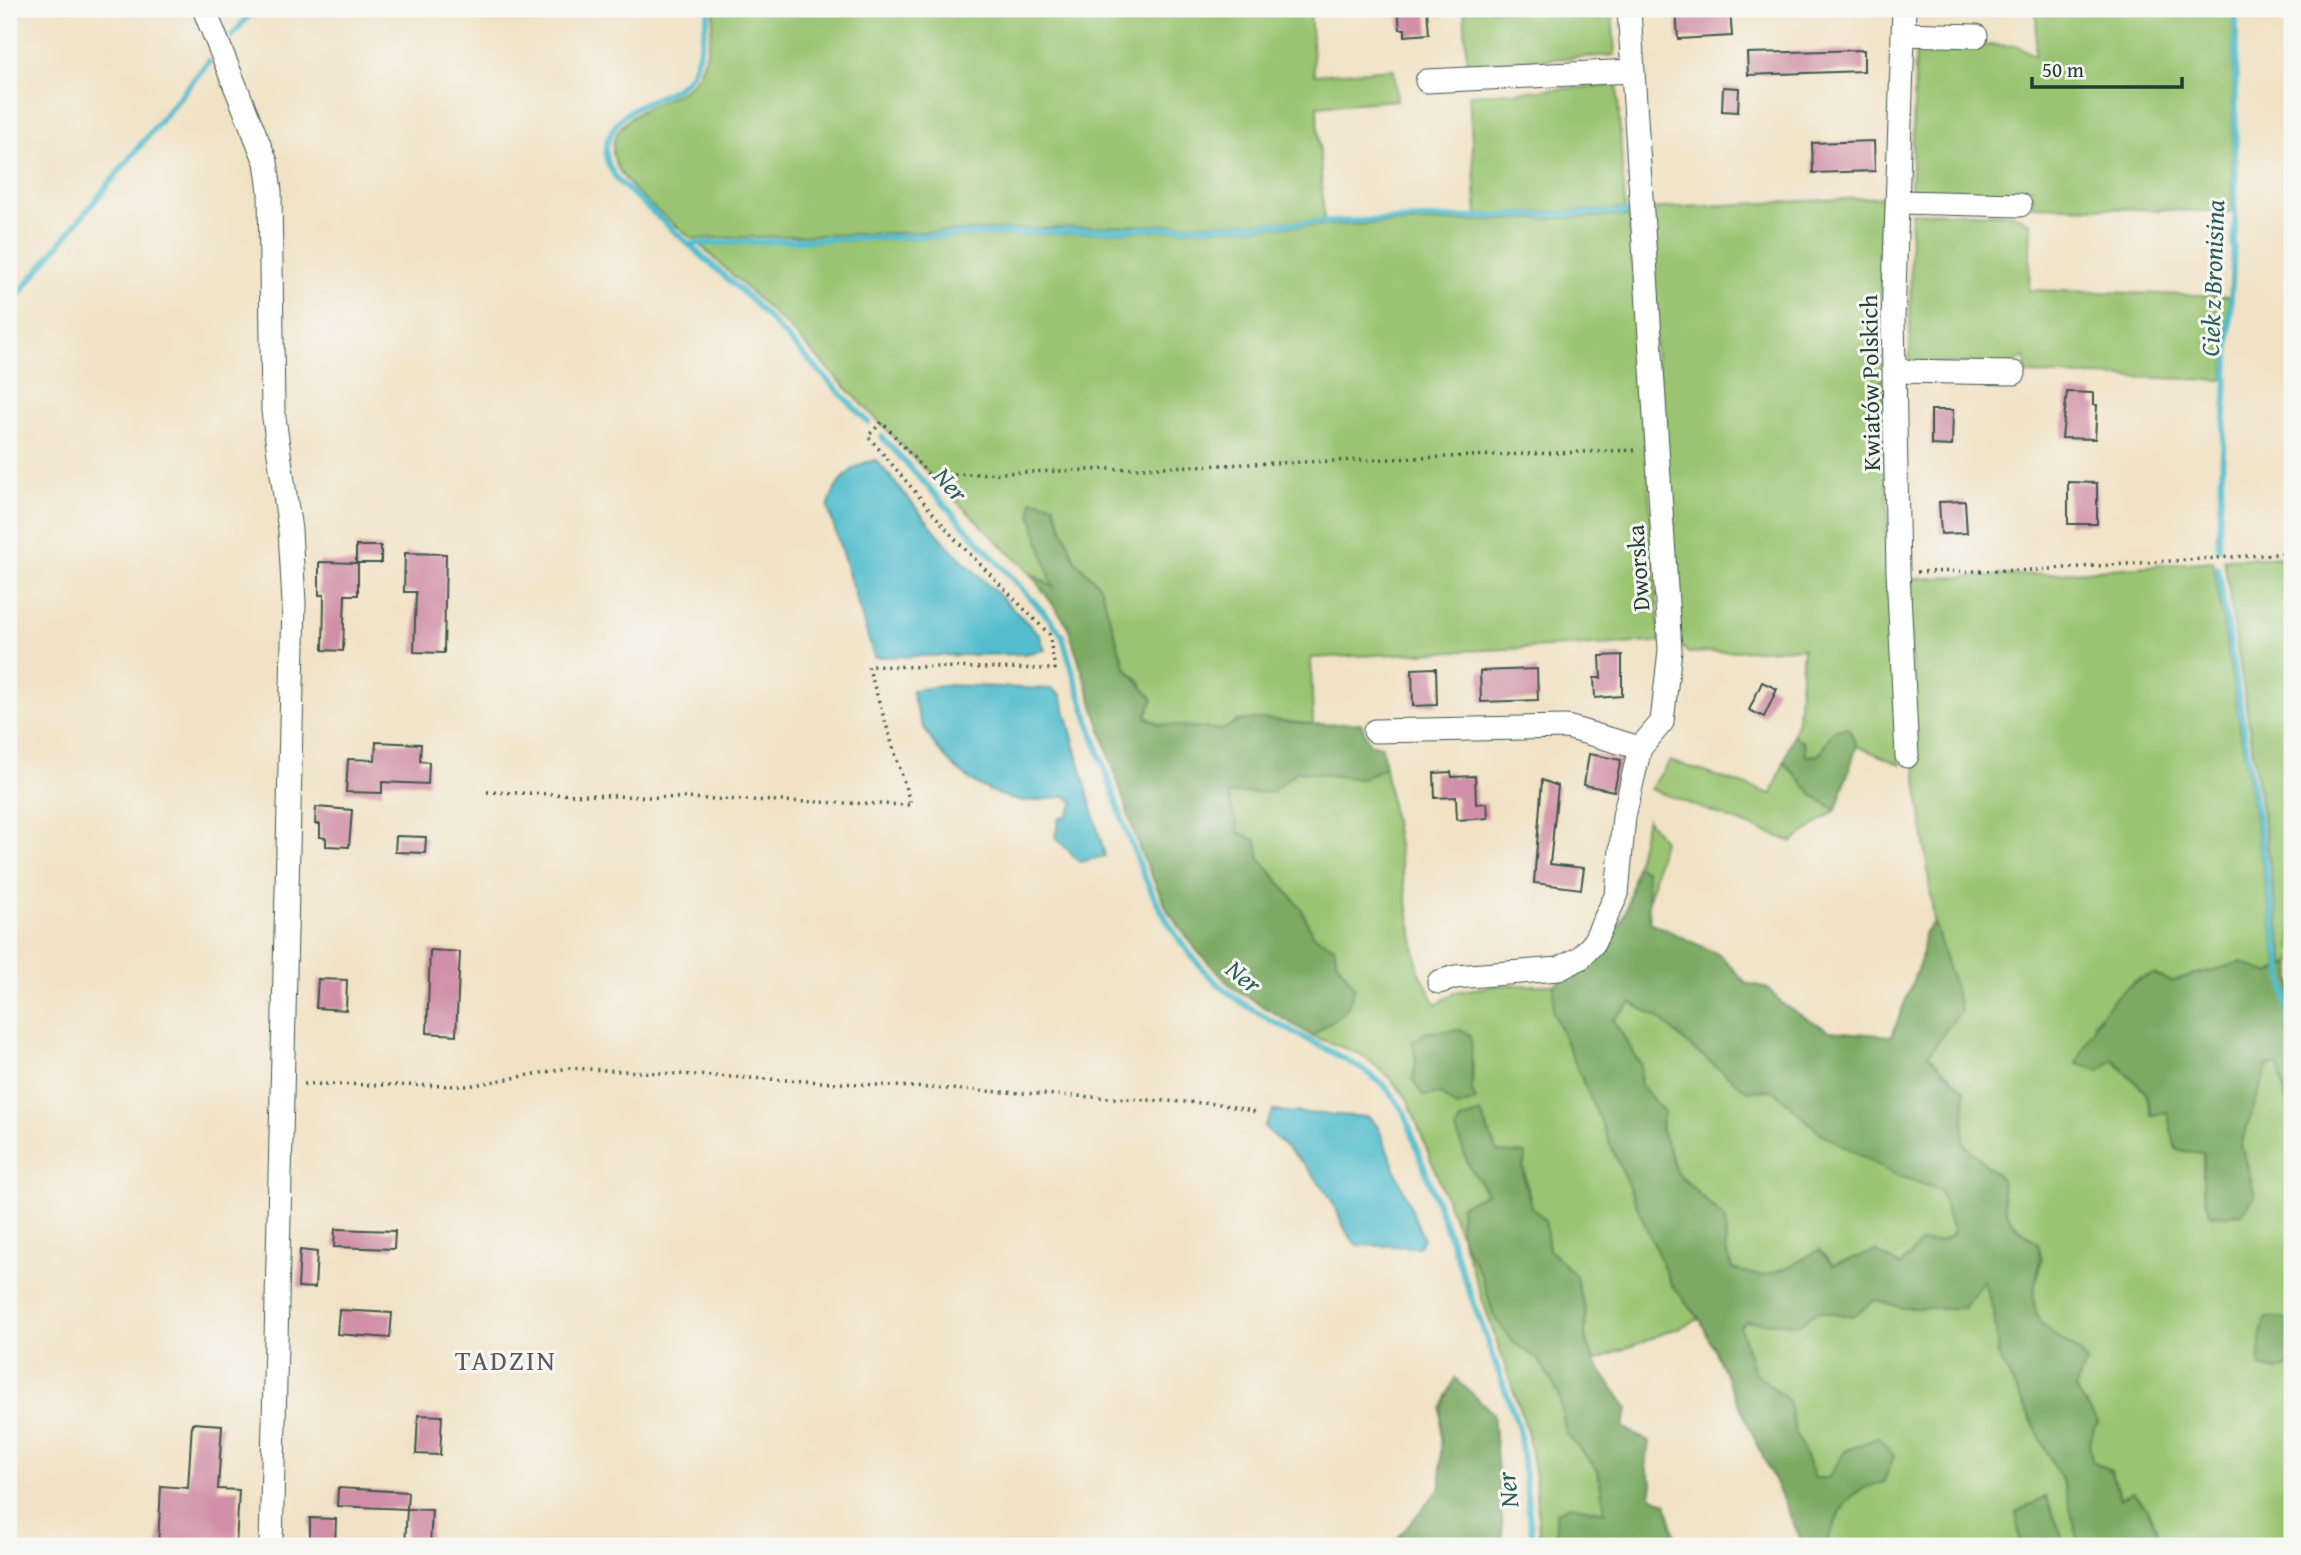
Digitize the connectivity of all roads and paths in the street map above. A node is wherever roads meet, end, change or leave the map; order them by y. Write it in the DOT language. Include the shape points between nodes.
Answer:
graph roads {
  1 [pos="204,9"];
  2 [pos="1629,9"];
  3 [pos="1904,9"];
  4 [pos="1903,34"];
  5 [pos="1976,36"];
  6 [pos="1632,71"];
  7 [pos="1427,81"];
  8 [pos="1899,202"];
  9 [pos="2020,205"];
  10 [pos="1895,371"];
  11 [pos="2014,373"];
  12 [pos="1656,450"];
  13 [pos="2292,553"];
  14 [pos="1898,572"];
  15 [pos="1375,731"];
  16 [pos="1640,748"];
  17 [pos="1907,756"];
  18 [pos="487,792"];
  19 [pos="1439,982"];
  20 [pos="284,1083"];
  21 [pos="1256,1112"];
  22 [pos="271,1546"];
  1 -- 20 [label="street" via="266,162 270,191 273,411 290,530 294,603"];
  2 -- 6 [label="street, Dworska"];
  3 -- 4 [label="street, Kwiatów Polskich"];
  4 -- 5 [label="street"];
  4 -- 8 [label="street, Kwiatów Polskich"];
  6 -- 7 [label="street"];
  6 -- 12 [label="street, Dworska"];
  8 -- 9 [label="street"];
  8 -- 10 [label="street, Kwiatów Polskich"];
  10 -- 11 [label="street"];
  10 -- 14 [label="street, Kwiatów Polskich"];
  12 -- 16 [label="street, Dworska" via="1670,650 1662,722"];
  12 -- 18 [label="path" via="946,475 927,473 882,422 868,436 955,539 1049,634 1055,669 868,666 911,805"];
  13 -- 14 [label="path" via="2035,570"];
  14 -- 17 [label="street, Kwiatów Polskich"];
  15 -- 16 [label="street" via="1567,727"];
  16 -- 19 [label="street, Dworska" via="1624,816 1617,894 1593,944 1580,958 1559,969"];
  20 -- 21 [label="path" via="468,1086 569,1068 1220,1104"];
  20 -- 22 [label="street"];
}
